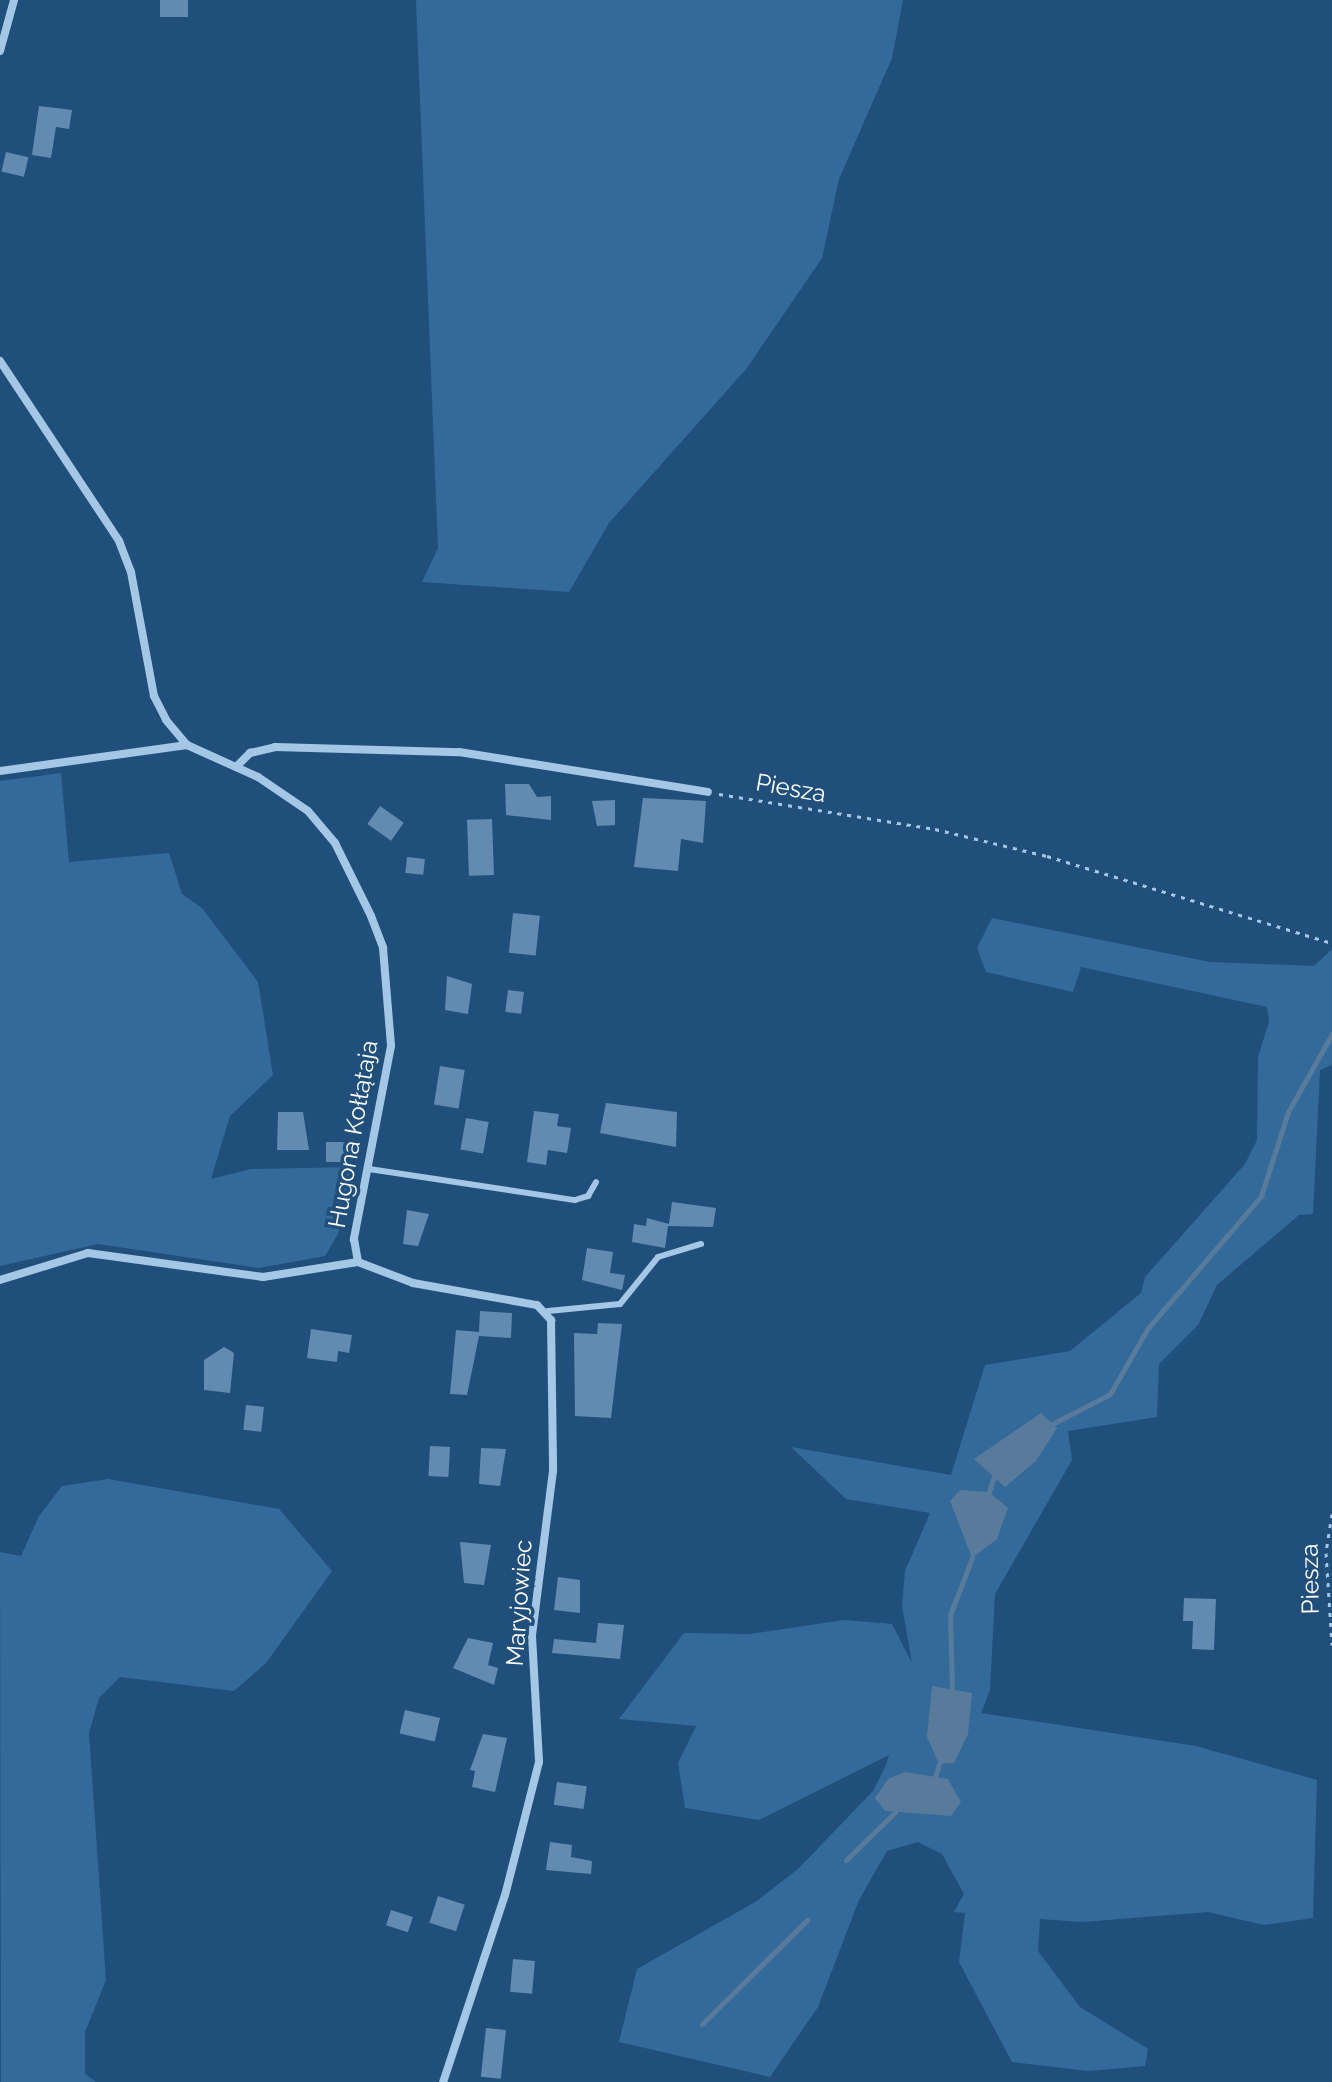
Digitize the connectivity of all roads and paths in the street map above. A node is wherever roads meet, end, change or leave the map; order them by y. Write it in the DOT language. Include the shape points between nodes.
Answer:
graph roads {
  1 [pos="14,0"];
  2 [pos="0,51"];
  3 [pos="0,361"];
  4 [pos="187,745"];
  5 [pos="236,767"];
  6 [pos="0,771"];
  7 [pos="708,792"];
  8 [pos="1332,943"];
  9 [pos="369,1169"];
  10 [pos="596,1182"];
  11 [pos="701,1244"];
  12 [pos="358,1262"];
  13 [pos="0,1280"];
  14 [pos="548,1311"];
  15 [pos="1332,1514"];
  16 [pos="1332,1645"];
  17 [pos="443,2082"];
  1 -- 2 [label="street"];
  3 -- 4 [label="street" via="119,541 131,572 154,696"];
  4 -- 5 [label="street, Hugona Kołłątaja"];
  4 -- 6 [label="street"];
  5 -- 7 [label="street" via="250,753 275,747 459,752"];
  5 -- 9 [label="street, Hugona Kołłątaja" via="283,790 335,843 383,948 391,1046"];
  7 -- 8 [label="path, Piesza" via="935,829 1047,856"];
  9 -- 10 [label="lane" via="575,1200 588,1196"];
  9 -- 12 [label="street, Hugona Kołłątaja" via="354,1239"];
  11 -- 14 [label="lane" via="658,1257 620,1304"];
  12 -- 13 [label="street, Hugona Kołłątaja" via="263,1277 88,1253"];
  12 -- 14 [label="street" via="413,1283"];
  14 -- 17 [label="street, Maryjowiec" via="553,1471 532,1636 539,1762 505,1895"];
  15 -- 16 [label="path, Piesza" via="1326,1553"];
}
